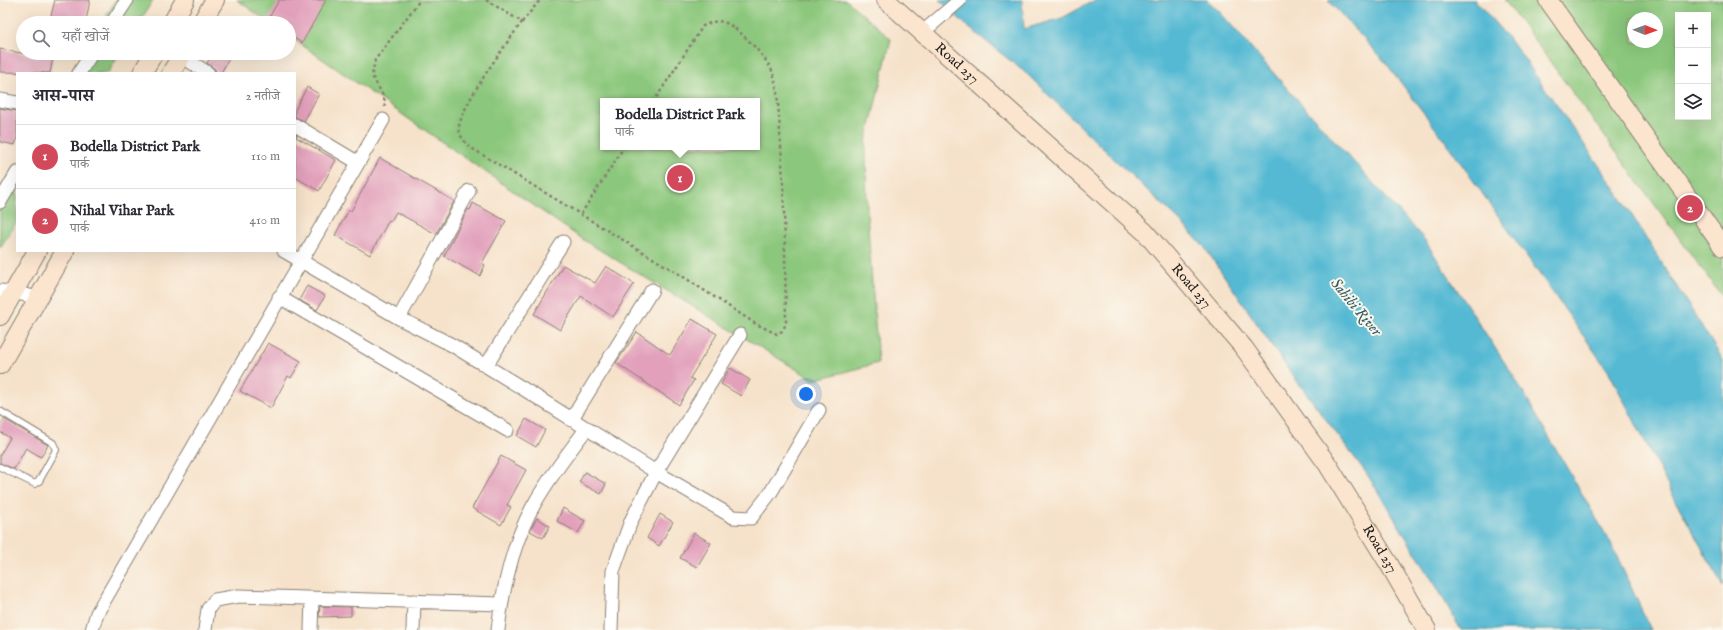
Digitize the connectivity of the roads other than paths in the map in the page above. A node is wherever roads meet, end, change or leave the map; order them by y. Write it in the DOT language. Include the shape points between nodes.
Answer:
graph roads {
  1 [pos="127,0"];
  2 [pos="185,0"];
  3 [pos="215,0"];
  4 [pos="886,0"];
  5 [pos="960,0"];
  6 [pos="1548,0"];
  7 [pos="117,16"];
  8 [pos="176,16"];
  9 [pos="205,16"];
  10 [pos="923,32"];
  11 [pos="87,60"];
  12 [pos="150,60"];
  13 [pos="179,60"];
  14 [pos="189,60"];
  15 [pos="80,72"];
  16 [pos="143,72"];
  17 [pos="172,72"];
  18 [pos="207,72"];
  19 [pos="0,100"];
  20 [pos="16,103"];
  21 [pos="383,120"];
  22 [pos="296,126"];
  23 [pos="357,162"];
  24 [pos="16,175"];
  25 [pos="470,191"];
  26 [pos="0,202"];
  27 [pos="564,242"];
  28 [pos="1723,247"];
  29 [pos="36,252"];
  30 [pos="64,252"];
  31 [pos="286,252"];
  32 [pos="300,260"];
  33 [pos="652,290"];
  34 [pos="7,291"];
  35 [pos="279,297"];
  36 [pos="38,298"];
  37 [pos="0,316"];
  38 [pos="399,318"];
  39 [pos="740,336"];
  40 [pos="0,365"];
  41 [pos="486,366"];
  42 [pos="819,410"];
  43 [pos="0,411"];
  44 [pos="571,420"];
  45 [pos="587,428"];
  46 [pos="507,430"];
  47 [pos="0,467"];
  48 [pos="656,472"];
  49 [pos="312,598"];
  50 [pos="414,601"];
  51 [pos="501,604"];
  52 [pos="92,630"];
  53 [pos="205,630"];
  54 [pos="311,630"];
  55 [pos="413,630"];
  56 [pos="498,630"];
  57 [pos="610,630"];
  58 [pos="1427,630"];
  1 -- 7 [label="street"];
  2 -- 8 [label="street"];
  3 -- 9 [label="street"];
  4 -- 10 [label="street, Road 237"];
  5 -- 10 [label="street"];
  6 -- 28 [label="street"];
  10 -- 58 [label="street, Road 237" via="1145,232 1244,348 1328,465"];
  11 -- 15 [label="street"];
  12 -- 16 [label="street"];
  13 -- 17 [label="street"];
  14 -- 18 [label="street"];
  19 -- 20 [label="street"];
  21 -- 23 [label="street"];
  22 -- 23 [label="street"];
  23 -- 32 [label="street"];
  24 -- 26 [label="street"];
  25 -- 38 [label="street"];
  27 -- 41 [label="street"];
  29 -- 34 [label="street"];
  30 -- 36 [label="street"];
  31 -- 32 [label="street"];
  32 -- 35 [label="street"];
  32 -- 38 [label="street"];
  33 -- 44 [label="street"];
  34 -- 36 [label="street"];
  34 -- 37 [label="street"];
  35 -- 46 [label="street"];
  35 -- 52 [label="street" via="97,613"];
  36 -- 40 [label="street"];
  38 -- 41 [label="street"];
  39 -- 48 [label="street"];
  41 -- 44 [label="street"];
  42 -- 48 [label="street" via="771,492 751,518 733,517"];
  43 -- 47 [label="lane" via="53,443 56,450 35,484"];
  44 -- 45 [label="street"];
  45 -- 48 [label="street"];
  45 -- 51 [label="street" via="535,502 522,531 503,588"];
  48 -- 57 [label="street" via="631,521 614,571"];
  49 -- 50 [label="street"];
  49 -- 53 [label="street" via="238,596 215,600 208,609"];
  49 -- 54 [label="street"];
  50 -- 51 [label="street"];
  50 -- 55 [label="street"];
  51 -- 56 [label="street"];
}
